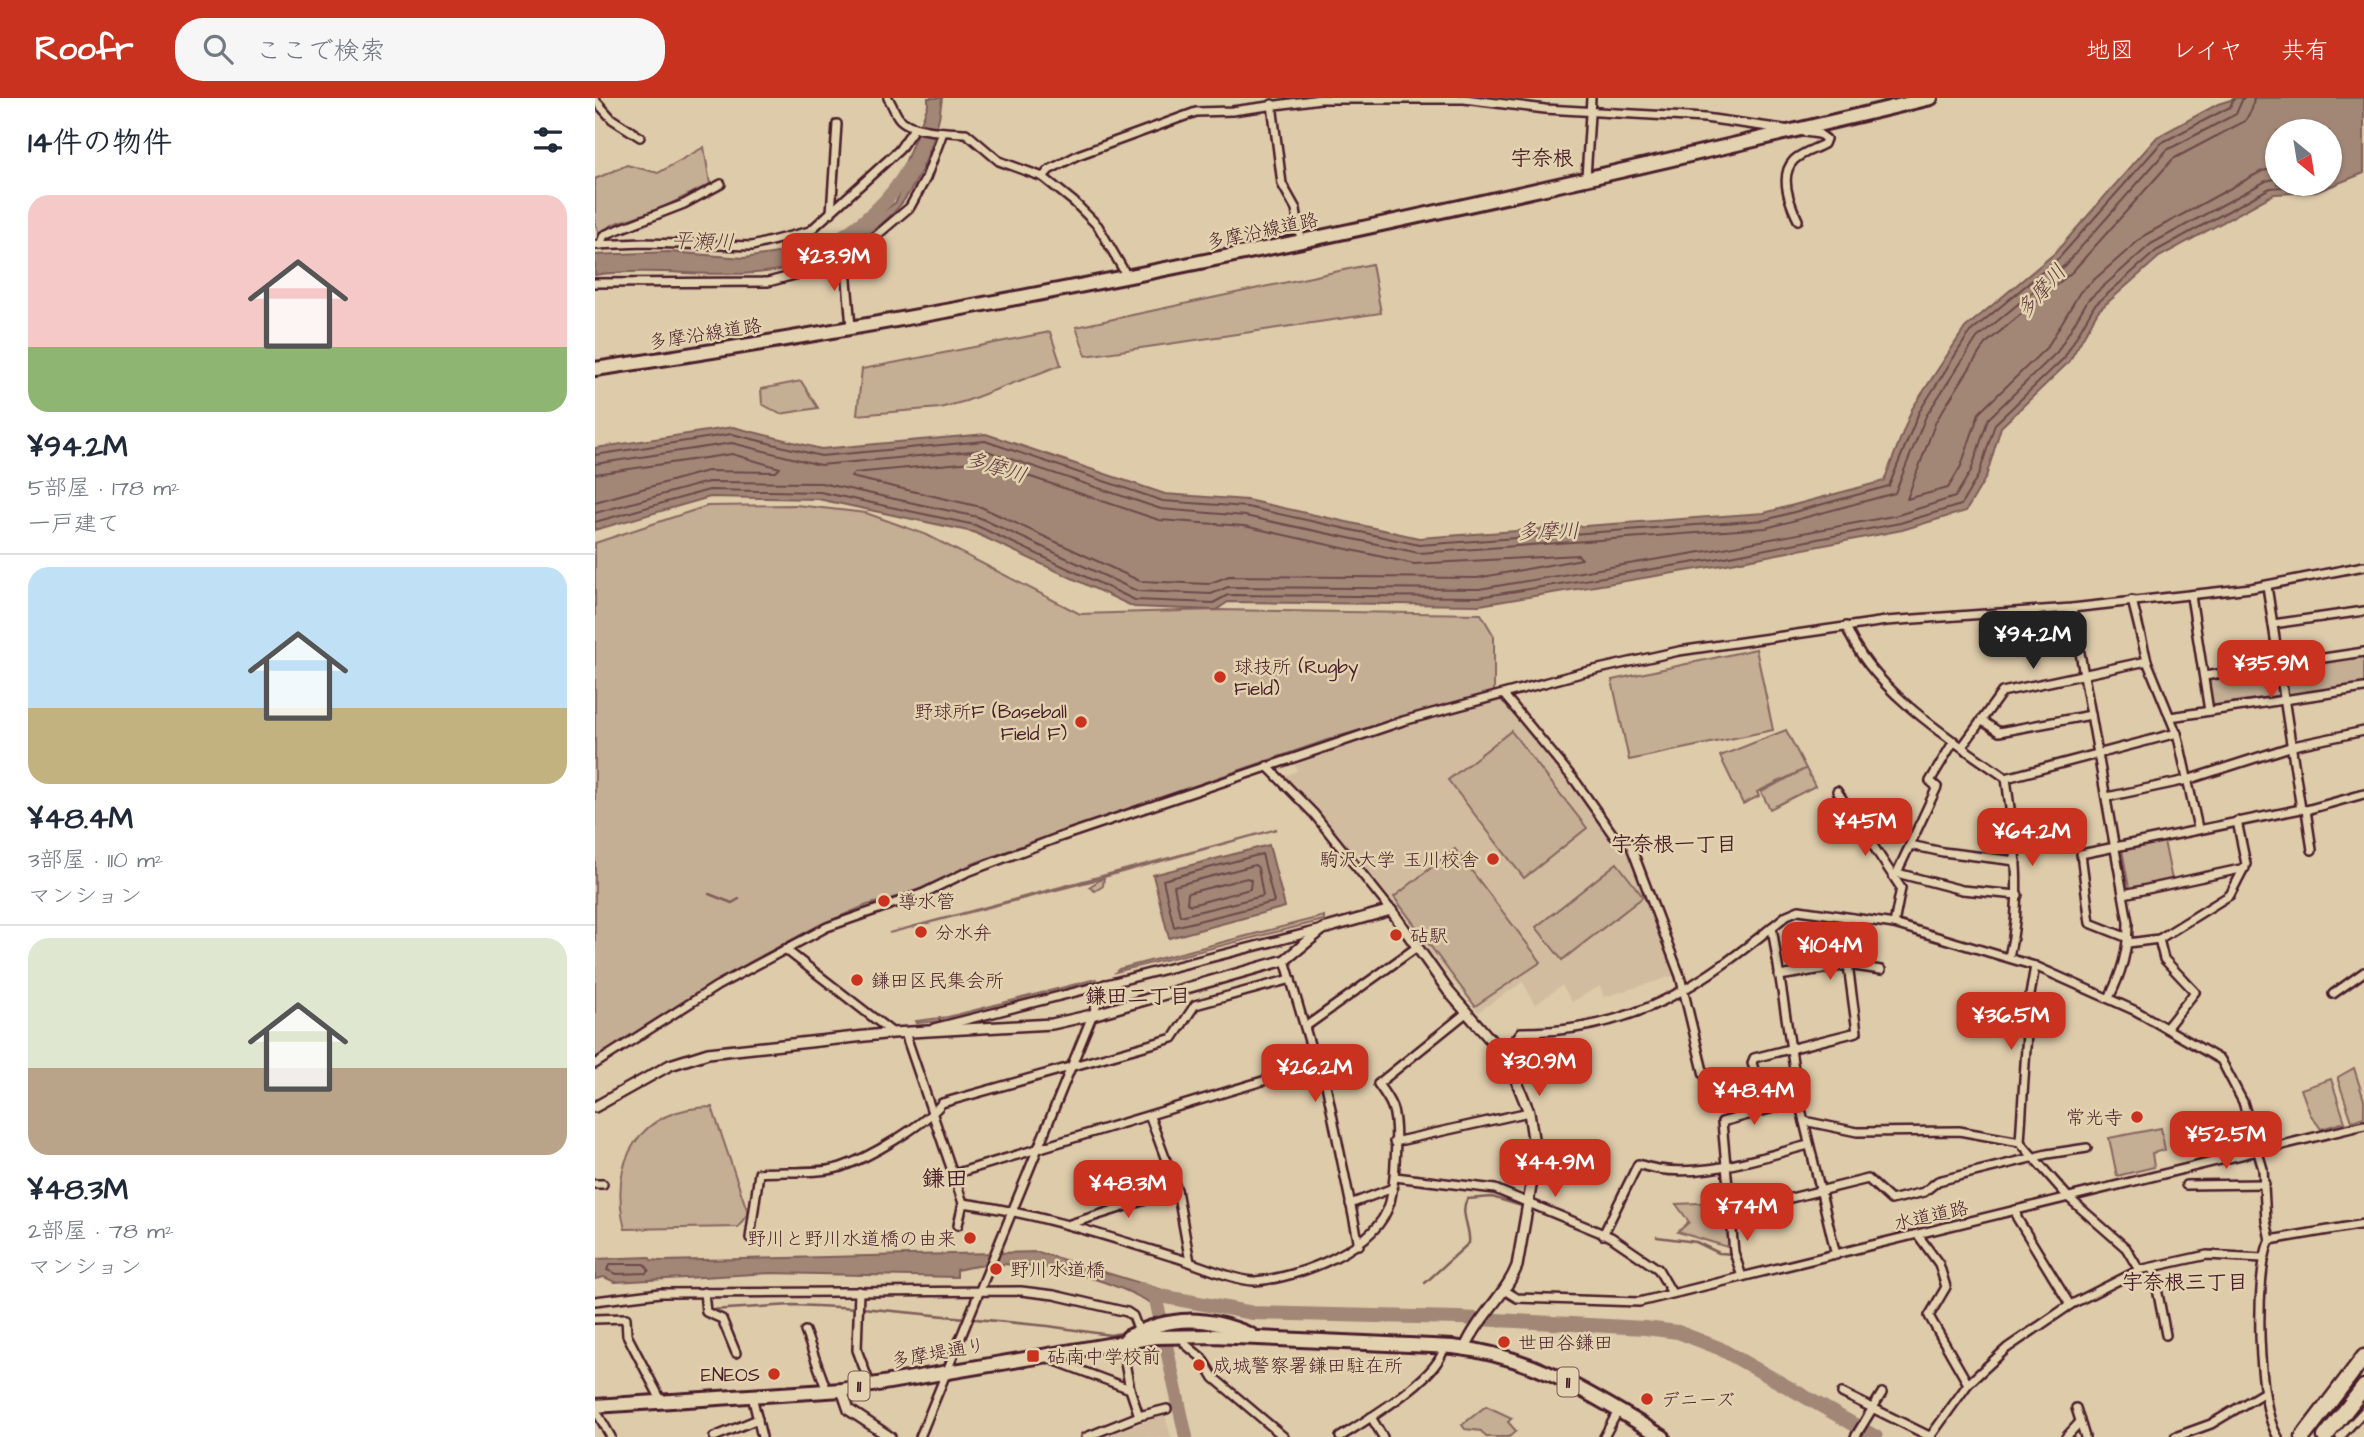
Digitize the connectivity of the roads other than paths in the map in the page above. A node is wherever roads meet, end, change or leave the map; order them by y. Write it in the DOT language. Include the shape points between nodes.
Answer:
graph roads {
  1 [pos="888,98"];
  2 [pos="1591,98"];
  3 [pos="1928,98"];
  4 [pos="595,100"];
  5 [pos="1272,104"];
  6 [pos="1590,111"];
  7 [pos="837,124"];
  8 [pos="917,127"];
  9 [pos="1793,130"];
  10 [pos="942,132"];
  11 [pos="639,138"];
  12 [pos="1043,177"];
  13 [pos="1586,178"];
  14 [pos="720,184"];
  15 [pos="831,213"];
  16 [pos="1798,220"];
  17 [pos="1301,241"];
  18 [pos="597,245"];
  19 [pos="845,257"];
  20 [pos="1128,278"];
  21 [pos="595,283"];
  22 [pos="851,327"];
  23 [pos="595,369"];
  24 [pos="2364,566"];
  25 [pos="2267,586"];
  26 [pos="2191,596"];
  27 [pos="2132,600"];
  28 [pos="2072,608"];
  29 [pos="2364,611"];
  30 [pos="2273,624"];
  31 [pos="1846,626"];
  32 [pos="2364,652"];
  33 [pos="2147,661"];
  34 [pos="2279,665"];
  35 [pos="2084,674"];
  36 [pos="2204,676"];
  37 [pos="2364,688"];
  38 [pos="1504,695"];
  39 [pos="2285,700"];
  40 [pos="2209,711"];
  41 [pos="2091,715"];
  42 [pos="2170,716"];
  43 [pos="1981,720"];
  44 [pos="2364,731"];
  45 [pos="2176,733"];
  46 [pos="1954,741"];
  47 [pos="2293,746"];
  48 [pos="1962,747"];
  49 [pos="2098,755"];
  50 [pos="1267,766"];
  51 [pos="2006,778"];
  52 [pos="2187,780"];
  53 [pos="1837,791"];
  54 [pos="2364,794"];
  55 [pos="2106,797"];
  56 [pos="2304,809"];
  57 [pos="2237,821"];
  58 [pos="2198,828"];
  59 [pos="1910,845"];
  60 [pos="2115,846"];
  61 [pos="2312,850"];
  62 [pos="2016,861"];
  63 [pos="2245,868"];
  64 [pos="1896,875"];
  65 [pos="2124,894"];
  66 [pos="2018,895"];
  67 [pos="1391,910"];
  68 [pos="1894,924"];
  69 [pos="1772,927"];
  70 [pos="1323,929"];
  71 [pos="2159,939"];
  72 [pos="2128,941"];
  73 [pos="1417,947"];
  74 [pos="785,949"];
  75 [pos="2009,957"];
  76 [pos="1285,960"];
  77 [pos="1848,965"];
  78 [pos="2035,966"];
  79 [pos="1881,970"];
  80 [pos="2364,972"];
  81 [pos="1779,976"];
  82 [pos="1291,979"];
  83 [pos="1105,984"];
  84 [pos="1684,991"];
  85 [pos="2333,994"];
  86 [pos="2109,998"];
  87 [pos="1465,1013"];
  88 [pos="1092,1015"];
  89 [pos="1305,1027"];
  90 [pos="2167,1027"];
  91 [pos="925,1032"];
  92 [pos="893,1033"];
  93 [pos="905,1033"];
  94 [pos="1791,1048"];
  95 [pos="1503,1056"];
  96 [pos="595,1064"];
  97 [pos="1316,1065"];
  98 [pos="1071,1068"];
  99 [pos="1704,1075"];
  100 [pos="1799,1101"];
  101 [pos="595,1107"];
  102 [pos="1767,1109"];
  103 [pos="1529,1112"];
  104 [pos="932,1114"];
  105 [pos="1150,1117"];
  106 [pos="1804,1121"];
  107 [pos="2364,1125"];
  108 [pos="1394,1142"];
  109 [pos="2021,1142"];
  110 [pos="1809,1145"];
  111 [pos="2087,1148"];
  112 [pos="1037,1151"];
  113 [pos="2256,1153"];
  114 [pos="2031,1158"];
  115 [pos="1726,1165"];
  116 [pos="954,1174"];
  117 [pos="1395,1177"];
  118 [pos="2265,1184"];
  119 [pos="2186,1185"];
  120 [pos="1393,1188"];
  121 [pos="1177,1190"];
  122 [pos="1821,1191"];
  123 [pos="2069,1198"];
  124 [pos="963,1203"];
  125 [pos="1529,1203"];
  126 [pos="1350,1204"];
  127 [pos="1014,1210"];
  128 [pos="2016,1210"];
  129 [pos="1730,1213"];
  130 [pos="1069,1224"];
  131 [pos="2364,1224"];
  132 [pos="957,1225"];
  133 [pos="1603,1235"];
  134 [pos="1918,1235"];
  135 [pos="750,1238"];
  136 [pos="2270,1240"];
  137 [pos="1359,1245"];
  138 [pos="1836,1255"];
  139 [pos="2263,1258"];
  140 [pos="1190,1262"];
  141 [pos="2153,1268"];
  142 [pos="2139,1270"];
  143 [pos="1742,1277"];
  144 [pos="1503,1290"];
  145 [pos="859,1291"];
  146 [pos="704,1292"];
  147 [pos="980,1293"];
  148 [pos="1672,1293"];
  149 [pos="595,1301"];
  150 [pos="2070,1305"];
  151 [pos="595,1319"];
  152 [pos="805,1331"];
  153 [pos="1139,1332"];
  154 [pos="2166,1335"];
  155 [pos="1179,1336"];
  156 [pos="1261,1339"];
  157 [pos="1120,1341"];
  158 [pos="1467,1344"];
  159 [pos="1444,1346"];
  160 [pos="736,1353"];
  161 [pos="1049,1353"];
  162 [pos="2364,1357"];
  163 [pos="948,1370"];
  164 [pos="870,1384"];
  165 [pos="1968,1384"];
  166 [pos="2364,1387"];
  167 [pos="1129,1389"];
  168 [pos="842,1390"];
  169 [pos="827,1391"];
  170 [pos="1842,1393"];
  171 [pos="1882,1393"];
  172 [pos="2263,1393"];
  173 [pos="752,1396"];
  174 [pos="661,1400"];
  175 [pos="1872,1406"];
  176 [pos="595,1408"];
  177 [pos="2076,1408"];
  178 [pos="1167,1409"];
  179 [pos="1618,1411"];
  180 [pos="2364,1411"];
  181 [pos="1139,1416"];
  182 [pos="1371,1417"];
  183 [pos="758,1419"];
  184 [pos="2079,1423"];
  185 [pos="735,1433"];
  186 [pos="611,1437"];
  187 [pos="714,1437"];
  188 [pos="762,1437"];
  189 [pos="890,1437"];
  190 [pos="920,1437"];
  191 [pos="1086,1437"];
  192 [pos="1284,1437"];
  193 [pos="1340,1437"];
  194 [pos="1383,1437"];
  195 [pos="1604,1437"];
  196 [pos="1663,1437"];
  197 [pos="1855,1437"];
  198 [pos="1930,1437"];
  199 [pos="2066,1437"];
  200 [pos="2085,1437"];
  201 [pos="2175,1437"];
  202 [pos="2278,1437"];
  203 [pos="2303,1437"];
  204 [pos="2325,1437"];
  205 [pos="2340,1437"];
  1 -- 8 [label="street" via="900,120"];
  2 -- 6 [label="street"];
  3 -- 9 [label="main road, 多摩沿線道路"];
  4 -- 11 [label="street"];
  5 -- 6 [label="street" via="1430,99"];
  5 -- 12 [label="street" via="1189,114 1078,155"];
  5 -- 17 [label="street" via="1282,184 1296,209"];
  6 -- 9 [label="street" via="1705,118"];
  6 -- 13 [label="street"];
  7 -- 15 [label="street"];
  8 -- 10 [label="street"];
  8 -- 15 [label="street" via="899,150"];
  9 -- 13 [label="main road, 多摩沿線道路"];
  9 -- 16 [label="street" via="1826,139 1789,167 1787,197"];
  10 -- 12 [label="street" via="966,133 999,161"];
  10 -- 19 [label="street" via="910,207"];
  12 -- 20 [label="street" via="1098,226"];
  13 -- 17 [label="main road, 多摩沿線道路"];
  14 -- 18 [label="street" via="684,204 604,235"];
  15 -- 18 [label="street" via="810,231 752,246"];
  17 -- 20 [label="main road, 多摩沿線道路"];
  19 -- 21 [label="street" via="812,272 768,282"];
  19 -- 22 [label="street"];
  20 -- 22 [label="main road, 多摩沿線道路"];
  22 -- 23 [label="main road, 多摩沿線道路"];
  24 -- 25 [label="street"];
  25 -- 26 [label="street"];
  25 -- 30 [label="street"];
  26 -- 27 [label="street"];
  26 -- 36 [label="street"];
  27 -- 28 [label="street"];
  27 -- 33 [label="street"];
  28 -- 31 [label="street"];
  28 -- 35 [label="street"];
  29 -- 30 [label="street"];
  30 -- 34 [label="street"];
  31 -- 38 [label="street" via="1679,651"];
  31 -- 46 [label="street" via="1859,650 1896,693"];
  32 -- 34 [label="street"];
  33 -- 35 [label="street"];
  33 -- 42 [label="street"];
  34 -- 36 [label="street"];
  34 -- 39 [label="street"];
  35 -- 41 [label="street"];
  35 -- 43 [label="street" via="2003,692"];
  36 -- 40 [label="street"];
  37 -- 39 [label="street"];
  38 -- 50 [label="street" via="1403,721"];
  38 -- 84 [label="street" via="1614,836 1630,844"];
  39 -- 40 [label="street"];
  39 -- 47 [label="street"];
  40 -- 42 [label="street"];
  41 -- 43 [label="street" via="1999,732"];
  41 -- 49 [label="street"];
  42 -- 45 [label="street"];
  43 -- 48 [label="street"];
  44 -- 47 [label="street"];
  45 -- 49 [label="street"];
  45 -- 52 [label="street"];
  46 -- 48 [label="street"];
  46 -- 59 [label="street" via="1930,780 1937,787"];
  47 -- 52 [label="street"];
  47 -- 56 [label="street"];
  48 -- 51 [label="street"];
  49 -- 51 [label="street"];
  49 -- 55 [label="street"];
  50 -- 67 [label="street" via="1314,814"];
  50 -- 74 [label="street" via="965,873 827,927"];
  51 -- 62 [label="street"];
  52 -- 55 [label="street"];
  52 -- 58 [label="street"];
  53 -- 64 [label="street"];
  54 -- 56 [label="street"];
  55 -- 60 [label="street"];
  56 -- 57 [label="street"];
  56 -- 61 [label="street"];
  57 -- 58 [label="street"];
  57 -- 63 [label="street"];
  58 -- 60 [label="street"];
  59 -- 62 [label="street"];
  59 -- 64 [label="street"];
  60 -- 65 [label="street"];
  60 -- 72 [label="street" via="2081,854 2090,923"];
  62 -- 66 [label="street"];
  63 -- 65 [label="street"];
  63 -- 71 [label="street" via="2230,895"];
  64 -- 66 [label="street" via="1962,890"];
  64 -- 68 [label="street" via="1901,888"];
  65 -- 72 [label="street"];
  66 -- 75 [label="street"];
  67 -- 70 [label="street"];
  67 -- 73 [label="street"];
  68 -- 69 [label="street" via="1799,910"];
  68 -- 75 [label="street"];
  69 -- 81 [label="street"];
  69 -- 84 [label="street"];
  70 -- 76 [label="street"];
  70 -- 83 [label="street"];
  71 -- 72 [label="street"];
  71 -- 90 [label="street" via="2164,959 2195,992"];
  72 -- 86 [label="street" via="2122,971"];
  73 -- 87 [label="street"];
  73 -- 89 [label="street"];
  74 -- 92 [label="street"];
  74 -- 96 [label="street" via="717,986"];
  75 -- 78 [label="street"];
  76 -- 82 [label="street"];
  76 -- 88 [label="street"];
  77 -- 79 [label="street"];
  77 -- 81 [label="street"];
  77 -- 94 [label="street" via="1857,1032"];
  78 -- 86 [label="street"];
  78 -- 109 [label="street"];
  80 -- 85 [label="street"];
  81 -- 94 [label="street"];
  82 -- 89 [label="street"];
  82 -- 98 [label="street" via="1195,1005 1173,1038"];
  83 -- 88 [label="street"];
  83 -- 91 [label="street"];
  84 -- 95 [label="street" via="1608,1023 1576,1031 1521,1032"];
  84 -- 99 [label="street"];
  86 -- 90 [label="street"];
  87 -- 95 [label="street"];
  87 -- 108 [label="street" via="1378,1084 1393,1108"];
  88 -- 91 [label="street" via="1052,1024"];
  88 -- 98 [label="street"];
  89 -- 97 [label="street"];
  90 -- 113 [label="street" via="2221,1060 2243,1102"];
  91 -- 93 [label="street"];
  92 -- 93 [label="street"];
  92 -- 101 [label="street" via="745,1047 691,1057"];
  93 -- 104 [label="street"];
  94 -- 100 [label="street"];
  94 -- 102 [label="street" via="1754,1058 1752,1063"];
  95 -- 103 [label="street"];
  97 -- 105 [label="street"];
  97 -- 126 [label="street" via="1324,1075"];
  98 -- 104 [label="street" via="941,1103"];
  98 -- 112 [label="street"];
  100 -- 102 [label="street"];
  100 -- 106 [label="street"];
  102 -- 115 [label="street" via="1722,1122"];
  103 -- 108 [label="street"];
  103 -- 125 [label="street" via="1536,1158"];
  104 -- 116 [label="street"];
  104 -- 135 [label="street" via="840,1168 759,1173"];
  105 -- 112 [label="street"];
  105 -- 121 [label="street"];
  106 -- 109 [label="street" via="1857,1132 1959,1131"];
  106 -- 110 [label="street"];
  107 -- 113 [label="street, 水道道路"];
  108 -- 117 [label="street"];
  109 -- 114 [label="street"];
  110 -- 115 [label="street"];
  110 -- 122 [label="street"];
  111 -- 114 [label="street"];
  112 -- 116 [label="street"];
  112 -- 127 [label="street"];
  113 -- 118 [label="street"];
  113 -- 123 [label="street, 水道道路"];
  114 -- 122 [label="street" via="1938,1181 1924,1192 1891,1200 1868,1179"];
  114 -- 123 [label="street"];
  115 -- 129 [label="street"];
  115 -- 133 [label="street" via="1667,1172 1638,1164"];
  116 -- 124 [label="street"];
  117 -- 120 [label="street"];
  117 -- 125 [label="street" via="1495,1189"];
  118 -- 119 [label="street"];
  118 -- 136 [label="street"];
  120 -- 126 [label="street"];
  120 -- 137 [label="street" via="1388,1210"];
  121 -- 130 [label="street"];
  121 -- 140 [label="street"];
  122 -- 129 [label="street"];
  122 -- 138 [label="street"];
  123 -- 128 [label="street, 水道道路"];
  123 -- 142 [label="street" via="2126,1248"];
  124 -- 127 [label="street"];
  124 -- 132 [label="street"];
  125 -- 133 [label="street"];
  125 -- 144 [label="street" via="1517,1266"];
  126 -- 137 [label="street"];
  127 -- 130 [label="street"];
  127 -- 147 [label="street"];
  128 -- 134 [label="street, 水道道路"];
  128 -- 150 [label="street" via="2017,1219"];
  129 -- 143 [label="street"];
  130 -- 140 [label="street"];
  131 -- 136 [label="street"];
  133 -- 148 [label="street" via="1658,1269"];
  134 -- 138 [label="street, 水道道路"];
  134 -- 165 [label="street" via="1939,1264 1946,1287 1929,1316"];
  136 -- 139 [label="street"];
  137 -- 140 [label="street" via="1318,1265 1254,1281"];
  138 -- 143 [label="street, 水道道路"];
  139 -- 141 [label="street" via="2207,1255"];
  139 -- 172 [label="street"];
  141 -- 142 [label="street"];
  141 -- 154 [label="street"];
  142 -- 150 [label="street"];
  143 -- 148 [label="street, 水道道路"];
  144 -- 148 [label="street, 水道道路" via="1517,1298 1639,1302"];
  144 -- 158 [label="street"];
  145 -- 146 [label="street"];
  145 -- 147 [label="street"];
  145 -- 164 [label="street" via="857,1350"];
  146 -- 149 [label="street"];
  146 -- 160 [label="street" via="706,1312 722,1319"];
  147 -- 153 [label="street" via="1021,1291 1115,1308 1132,1314"];
  147 -- 163 [label="street"];
  150 -- 165 [label="street" via="2007,1348"];
  151 -- 174 [label="street" via="626,1318 627,1335"];
  152 -- 169 [label="street"];
  153 -- 156 [label="main road, 多摩堤通り / 11" via="1173,1320 1214,1322"];
  153 -- 157 [label="main road, 多摩堤通り / 11"];
  155 -- 156 [label="main road, 多摩堤通り / 11"];
  155 -- 157 [label="main road, 多摩堤通り / 11"];
  155 -- 192 [label="street" via="1215,1378"];
  156 -- 159 [label="main road, 多摩堤通り / 11"];
  157 -- 161 [label="main road, 多摩堤通り / 11"];
  157 -- 167 [label="street"];
  158 -- 159 [label="main road, 多摩堤通り / 11"];
  158 -- 179 [label="main road, 多摩堤通り / 11" via="1531,1364"];
  159 -- 182 [label="street" via="1426,1377"];
  161 -- 163 [label="main road, 多摩堤通り / 11"];
  161 -- 167 [label="street" via="1050,1359"];
  162 -- 203 [label="highway"];
  163 -- 164 [label="main road, 多摩堤通り / 11"];
  163 -- 190 [label="street"];
  164 -- 168 [label="main road, 多摩堤通り / 11"];
  165 -- 198 [label="street"];
  166 -- 204 [label="highway"];
  167 -- 181 [label="street"];
  168 -- 169 [label="main road, 多摩堤通り / 11"];
  168 -- 189 [label="street" via="849,1410"];
  169 -- 173 [label="main road, 多摩堤通り / 11"];
  170 -- 175 [label="street"];
  171 -- 175 [label="street"];
  172 -- 201 [label="street" via="2211,1424"];
  172 -- 202 [label="street"];
  173 -- 174 [label="main road, 多摩堤通り / 11"];
  173 -- 183 [label="street"];
  174 -- 176 [label="main road, 多摩堤通り / 11"];
  175 -- 197 [label="street"];
  175 -- 198 [label="street"];
  176 -- 186 [label="street"];
  177 -- 184 [label="street"];
  178 -- 181 [label="street"];
  179 -- 195 [label="street"];
  179 -- 196 [label="main road, 多摩堤通り / 11"];
  180 -- 205 [label="street"];
  181 -- 191 [label="street"];
  182 -- 193 [label="street"];
  182 -- 194 [label="street"];
  183 -- 185 [label="street"];
  183 -- 188 [label="street"];
  184 -- 199 [label="street"];
  184 -- 200 [label="street"];
  185 -- 187 [label="street"];
}
